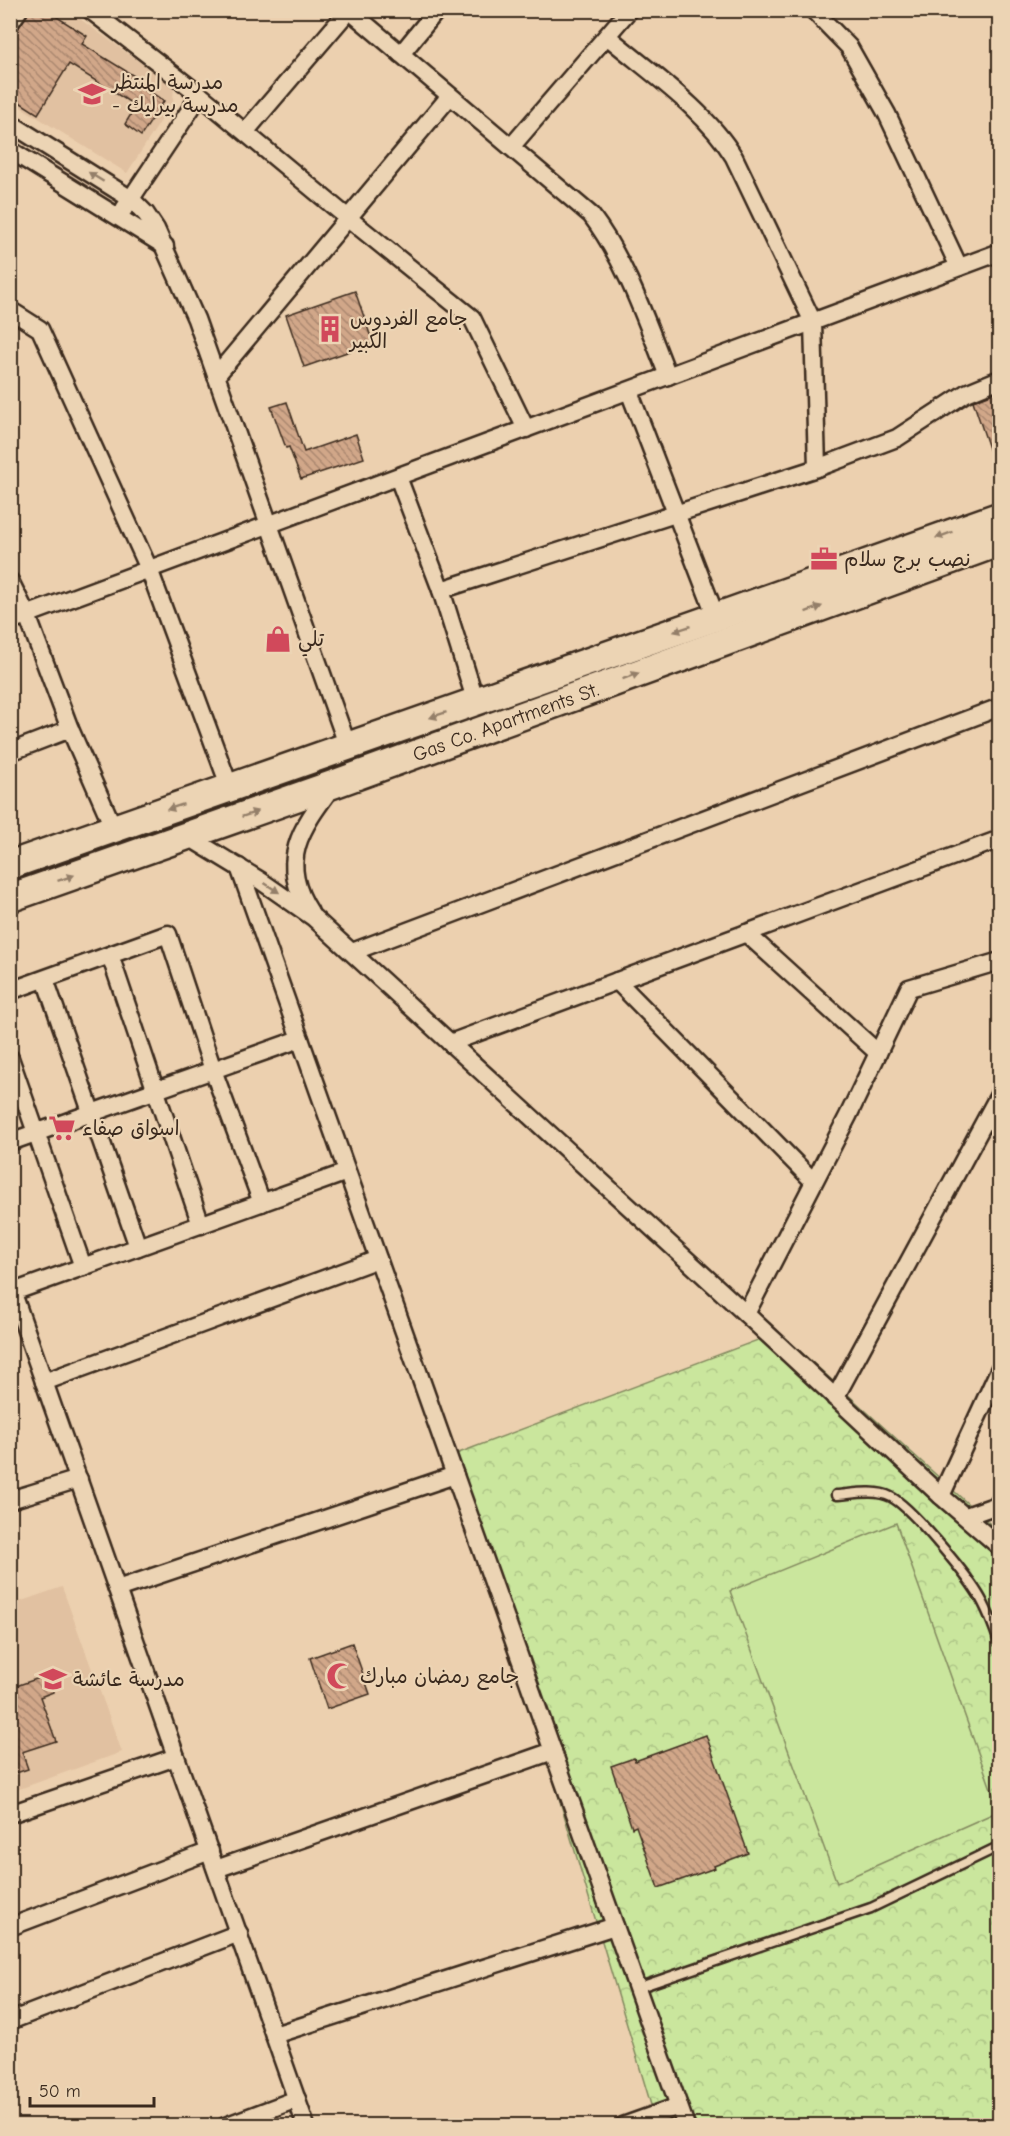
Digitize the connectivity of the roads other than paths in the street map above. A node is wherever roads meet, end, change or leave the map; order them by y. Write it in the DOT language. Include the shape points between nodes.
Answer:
graph roads {
  1 [pos="19,10"];
  2 [pos="90,10"];
  3 [pos="349,10"];
  4 [pos="437,10"];
  5 [pos="628,10"];
  6 [pos="813,10"];
  7 [pos="10,23"];
  8 [pos="607,36"];
  9 [pos="401,54"];
  10 [pos="200,95"];
  11 [pos="450,96"];
  12 [pos="10,123"];
  13 [pos="245,132"];
  14 [pos="511,147"];
  15 [pos="10,150"];
  16 [pos="131,199"];
  17 [pos="119,216"];
  18 [pos="348,218"];
  19 [pos="166,247"];
  20 [pos="999,252"];
  21 [pos="959,267"];
  22 [pos="10,310"];
  23 [pos="813,322"];
  24 [pos="216,376"];
  25 [pos="668,376"];
  26 [pos="999,379"];
  27 [pos="629,391"];
  28 [pos="526,429"];
  29 [pos="817,468"];
  30 [pos="398,477"];
  31 [pos="676,512"];
  32 [pos="999,516"];
  33 [pos="270,524"];
  34 [pos="999,542"];
  35 [pos="149,569"];
  36 [pos="10,581"];
  37 [pos="441,590"];
  38 [pos="27,615"];
  39 [pos="716,617"];
  40 [pos="10,621"];
  41 [pos="561,672"];
  42 [pos="570,698"];
  43 [pos="476,702"];
  44 [pos="999,707"];
  45 [pos="70,729"];
  46 [pos="348,747"];
  47 [pos="10,752"];
  48 [pos="334,784"];
  49 [pos="230,788"];
  50 [pos="114,829"];
  51 [pos="187,836"];
  52 [pos="999,839"];
  53 [pos="10,865"];
  54 [pos="239,867"];
  55 [pos="10,898"];
  56 [pos="314,918"];
  57 [pos="746,933"];
  58 [pos="352,952"];
  59 [pos="110,955"];
  60 [pos="999,961"];
  61 [pos="45,979"];
  62 [pos="617,981"];
  63 [pos="10,991"];
  64 [pos="300,1039"];
  65 [pos="450,1043"];
  66 [pos="878,1053"];
  67 [pos="10,1058"];
  68 [pos="213,1070"];
  69 [pos="155,1090"];
  70 [pos="999,1093"];
  71 [pos="91,1113"];
  72 [pos="37,1132"];
  73 [pos="10,1142"];
  74 [pos="347,1172"];
  75 [pos="813,1181"];
  76 [pos="262,1203"];
  77 [pos="201,1225"];
  78 [pos="138,1247"];
  79 [pos="378,1259"];
  80 [pos="83,1267"];
  81 [pos="12,1289"];
  82 [pos="746,1314"];
  83 [pos="999,1368"];
  84 [pos="44,1382"];
  85 [pos="835,1398"];
  86 [pos="455,1475"];
  87 [pos="79,1479"];
  88 [pos="836,1495"];
  89 [pos="941,1496"];
  90 [pos="10,1500"];
  91 [pos="999,1504"];
  92 [pos="966,1516"];
  93 [pos="999,1547"];
  94 [pos="117,1589"];
  95 [pos="999,1644"];
  96 [pos="553,1751"];
  97 [pos="176,1757"];
  98 [pos="10,1814"];
  99 [pos="999,1846"];
  100 [pos="210,1851"];
  101 [pos="216,1869"];
  102 [pos="615,1926"];
  103 [pos="10,1927"];
  104 [pos="239,1933"];
  105 [pos="637,1988"];
  106 [pos="10,2021"];
  107 [pos="274,2035"];
  108 [pos="297,2099"];
  109 [pos="679,2106"];
  110 [pos="225,2126"];
  111 [pos="306,2126"];
  112 [pos="622,2126"];
  113 [pos="686,2126"];
  1 -- 7 [label="street"];
  2 -- 10 [label="street"];
  3 -- 9 [label="street"];
  3 -- 13 [label="street"];
  4 -- 9 [label="street"];
  5 -- 8 [label="street"];
  6 -- 21 [label="street" via="849,47 860,66 887,114"];
  8 -- 14 [label="street"];
  8 -- 23 [label="street" via="724,140"];
  9 -- 11 [label="street"];
  10 -- 13 [label="street"];
  10 -- 16 [label="street"];
  11 -- 14 [label="street"];
  11 -- 18 [label="street"];
  16 -- 12 [label="street, one-way"];
  13 -- 18 [label="street"];
  14 -- 25 [label="street" via="572,197 608,237 627,273"];
  15 -- 17 [label="street"];
  16 -- 17 [label="street"];
  16 -- 19 [label="street" via="146,214"];
  17 -- 19 [label="street"];
  18 -- 24 [label="street"];
  18 -- 28 [label="street" via="472,318"];
  19 -- 24 [label="street"];
  20 -- 21 [label="street"];
  21 -- 23 [label="street"];
  22 -- 35 [label="street" via="40,330"];
  23 -- 25 [label="street"];
  23 -- 29 [label="street"];
  24 -- 33 [label="street"];
  25 -- 27 [label="street"];
  26 -- 29 [label="street" via="966,393 897,438"];
  27 -- 28 [label="street"];
  27 -- 31 [label="street"];
  28 -- 30 [label="street"];
  29 -- 31 [label="street"];
  30 -- 33 [label="street"];
  30 -- 37 [label="street"];
  31 -- 37 [label="street"];
  31 -- 39 [label="street"];
  32 -- 39 [label="main road, Gas Co. Apartments St., one-way"];
  33 -- 35 [label="street"];
  33 -- 46 [label="street"];
  42 -- 34 [label="main road, Gas Co. Apartments St., one-way"];
  35 -- 38 [label="street"];
  35 -- 49 [label="street"];
  36 -- 38 [label="street"];
  37 -- 43 [label="street"];
  38 -- 40 [label="street"];
  38 -- 45 [label="street"];
  39 -- 41 [label="main road, Gas Co. Apartments St., one-way"];
  41 -- 42 [label="main road"];
  41 -- 43 [label="main road, Gas Co. Apartments St."];
  42 -- 48 [label="main road, Gas Co. Apartments St."];
  43 -- 46 [label="main road, Gas Co. Apartments St., one-way"];
  44 -- 58 [label="street"];
  45 -- 47 [label="street"];
  45 -- 50 [label="street"];
  46 -- 49 [label="main road, Gas Co. Apartments St."];
  51 -- 48 [label="main road, Gas Co. Apartments St., one-way"];
  48 -- 56 [label="street" via="306,822 297,843 296,883"];
  49 -- 50 [label="main road, Gas Co. Apartments St., one-way"];
  50 -- 53 [label="main road, Gas Co. Apartments St."];
  51 -- 54 [label="street"];
  55 -- 51 [label="main road, Gas Co. Apartments St., one-way"];
  52 -- 57 [label="street"];
  54 -- 56 [label="street, one-way"];
  54 -- 64 [label="street"];
  56 -- 58 [label="street"];
  57 -- 62 [label="street"];
  57 -- 66 [label="street"];
  58 -- 65 [label="street"];
  59 -- 61 [label="street"];
  59 -- 68 [label="street" via="168,934"];
  59 -- 69 [label="street"];
  60 -- 66 [label="street" via="909,988"];
  61 -- 63 [label="street"];
  61 -- 71 [label="street"];
  62 -- 65 [label="street"];
  62 -- 75 [label="street"];
  64 -- 68 [label="street"];
  64 -- 74 [label="street"];
  65 -- 82 [label="street"];
  66 -- 75 [label="street"];
  67 -- 72 [label="street"];
  68 -- 69 [label="street"];
  68 -- 76 [label="street"];
  69 -- 71 [label="street"];
  69 -- 77 [label="street"];
  70 -- 85 [label="street"];
  71 -- 72 [label="street"];
  71 -- 78 [label="street"];
  72 -- 73 [label="street"];
  72 -- 80 [label="street"];
  74 -- 76 [label="street"];
  74 -- 79 [label="street"];
  75 -- 82 [label="street"];
  76 -- 77 [label="street"];
  77 -- 78 [label="street"];
  78 -- 80 [label="street"];
  79 -- 84 [label="street"];
  79 -- 86 [label="street"];
  80 -- 81 [label="street"];
  81 -- 84 [label="street"];
  82 -- 85 [label="street"];
  83 -- 89 [label="street"];
  84 -- 87 [label="street"];
  85 -- 89 [label="street"];
  86 -- 94 [label="street"];
  86 -- 96 [label="street"];
  87 -- 90 [label="street"];
  87 -- 94 [label="street"];
  88 -- 95 [label="lane" via="873,1493 892,1498 905,1508 977,1593 992,1619"];
  89 -- 92 [label="street"];
  91 -- 92 [label="street"];
  92 -- 93 [label="street"];
  94 -- 97 [label="street"];
  96 -- 101 [label="street"];
  96 -- 102 [label="street"];
  97 -- 98 [label="street"];
  97 -- 100 [label="street"];
  99 -- 105 [label="lane" via="871,1908"];
  100 -- 101 [label="street"];
  100 -- 103 [label="street"];
  101 -- 104 [label="street"];
  102 -- 105 [label="street"];
  102 -- 107 [label="street"];
  104 -- 106 [label="street"];
  104 -- 107 [label="street"];
  105 -- 109 [label="street"];
  107 -- 108 [label="street"];
  108 -- 110 [label="street"];
  108 -- 111 [label="street"];
  109 -- 112 [label="street"];
  109 -- 113 [label="street"];
}
